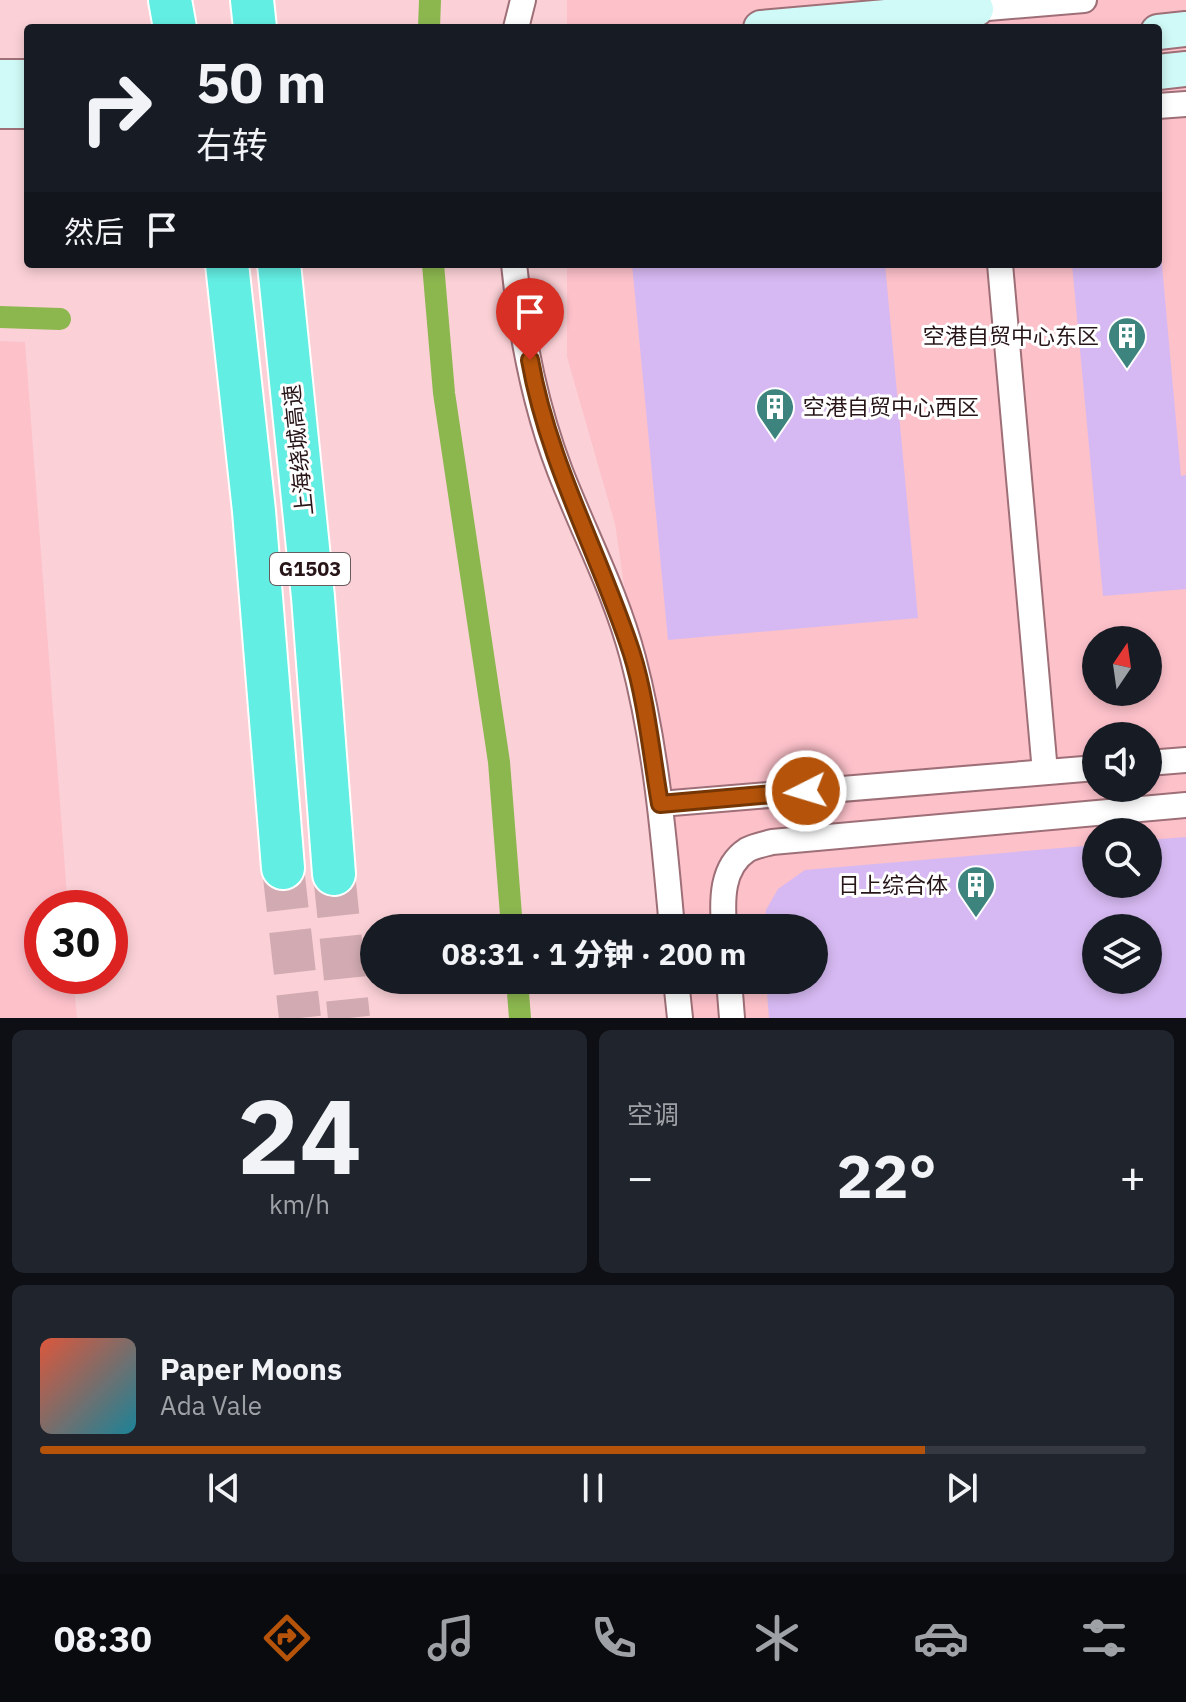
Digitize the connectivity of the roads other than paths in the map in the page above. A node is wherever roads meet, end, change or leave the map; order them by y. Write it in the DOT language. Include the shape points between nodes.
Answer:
graph roads {
  1 [pos="170,0"];
  2 [pos="198,0"];
  3 [pos="252,0"];
  4 [pos="277,0"];
  5 [pos="523,0"];
  6 [pos="1084,0"];
  7 [pos="977,12"];
  8 [pos="174,24"];
  9 [pos="201,24"];
  10 [pos="255,24"];
  11 [pos="276,24"];
  12 [pos="517,24"];
  13 [pos="805,24"];
  14 [pos="1186,29"];
  15 [pos="1162,32"];
  16 [pos="1186,69"];
  17 [pos="1162,72"];
  18 [pos="0,77"];
  19 [pos="24,77"];
  20 [pos="1186,104"];
  21 [pos="1162,106"];
  22 [pos="0,111"];
  23 [pos="24,111"];
  24 [pos="214,268"];
  25 [pos="227,268"];
  26 [pos="280,268"];
  27 [pos="515,268"];
  28 [pos="1000,268"];
  29 [pos="254,511"];
  30 [pos="1186,760"];
  31 [pos="1162,762"];
  32 [pos="1082,769"];
  33 [pos="1045,772"];
  34 [pos="660,804"];
  35 [pos="1186,805"];
  36 [pos="283,868"];
  37 [pos="334,874"];
  38 [pos="671,914"];
  39 [pos="723,914"];
  40 [pos="677,994"];
  41 [pos="730,994"];
  42 [pos="680,1018"];
  43 [pos="732,1018"];
  1 -- 8 [label="highway"];
  2 -- 9 [label="highway"];
  3 -- 10 [label="highway"];
  4 -- 11 [label="highway"];
  5 -- 12 [label="street"];
  6 -- 7 [label="street"];
  7 -- 13 [label="main road"];
  14 -- 15 [label="main road"];
  16 -- 17 [label="main road"];
  18 -- 19 [label="main road"];
  20 -- 21 [label="street"];
  22 -- 23 [label="main road"];
  24 -- 29 [label="highway"];
  25 -- 29 [label="highway, G1503"];
  26 -- 37 [label="highway, G1503"];
  27 -- 34 [label="street" via="535,388 559,469 633,657"];
  28 -- 33 [label="street"];
  29 -- 36 [label="highway, G1503"];
  30 -- 31 [label="street"];
  32 -- 33 [label="street"];
  33 -- 34 [label="street"];
  34 -- 38 [label="street"];
  35 -- 39 [label="street" via="772,842 748,849 733,865 722,891"];
  40 -- 42 [label="street"];
  41 -- 43 [label="street"];
}
